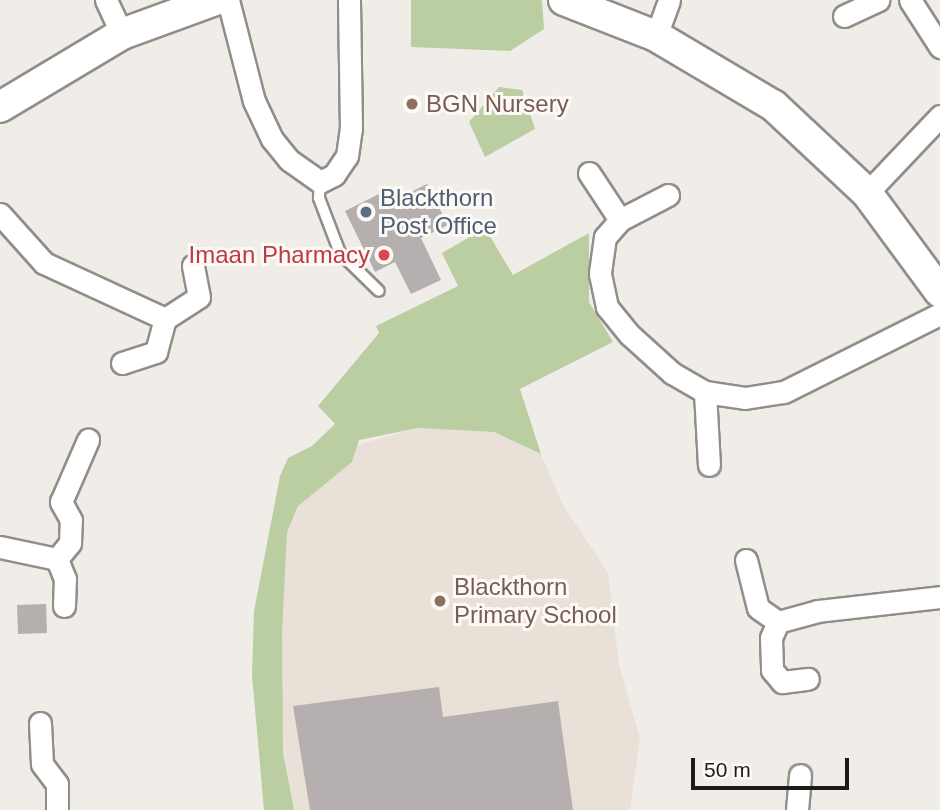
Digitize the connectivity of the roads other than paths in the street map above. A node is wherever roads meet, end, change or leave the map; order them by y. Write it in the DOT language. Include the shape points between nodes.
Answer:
graph roads {
  1 [pos="106,0"];
  2 [pos="215,0"];
  3 [pos="228,0"];
  4 [pos="349,0"];
  5 [pos="564,0"];
  6 [pos="669,0"];
  7 [pos="878,0"];
  8 [pos="910,0"];
  9 [pos="844,16"];
  10 [pos="122,34"];
  11 [pos="656,36"];
  12 [pos="940,47"];
  13 [pos="0,107"];
  14 [pos="940,116"];
  15 [pos="589,173"];
  16 [pos="320,182"];
  17 [pos="867,192"];
  18 [pos="668,195"];
  19 [pos="0,214"];
  20 [pos="620,220"];
  21 [pos="193,265"];
  22 [pos="379,291"];
  23 [pos="940,292"];
  24 [pos="940,314"];
  25 [pos="165,319"];
  26 [pos="122,363"];
  27 [pos="705,392"];
  28 [pos="88,440"];
  29 [pos="709,465"];
  30 [pos="0,547"];
  31 [pos="57,559"];
  32 [pos="746,560"];
  33 [pos="940,597"];
  34 [pos="64,606"];
  35 [pos="778,622"];
  36 [pos="808,679"];
  37 [pos="40,723"];
  38 [pos="800,775"];
  39 [pos="57,810"];
  40 [pos="797,810"];
  1 -- 10 [label="street"];
  2 -- 10 [label="street"];
  3 -- 16 [label="street" via="254,101 272,139 289,160"];
  4 -- 16 [label="street" via="351,129 347,156 334,175"];
  5 -- 11 [label="street"];
  6 -- 11 [label="street"];
  7 -- 9 [label="street"];
  8 -- 12 [label="street"];
  10 -- 13 [label="street"];
  11 -- 17 [label="street" via="774,106"];
  14 -- 17 [label="street"];
  15 -- 20 [label="street"];
  16 -- 22 [label="lane" via="319,198 340,253"];
  17 -- 23 [label="street"];
  18 -- 20 [label="street"];
  19 -- 25 [label="street" via="44,263"];
  20 -- 27 [label="street" via="605,237 600,274 607,307 672,373"];
  21 -- 25 [label="street" via="199,297"];
  24 -- 27 [label="street" via="784,392 745,398"];
  25 -- 26 [label="street" via="156,352"];
  27 -- 29 [label="street"];
  28 -- 31 [label="street" via="61,502 71,520 70,543"];
  30 -- 31 [label="street"];
  31 -- 34 [label="street" via="65,579"];
  32 -- 35 [label="street" via="758,608"];
  33 -- 35 [label="street" via="818,611"];
  35 -- 36 [label="street" via="771,638 772,670 782,682"];
  37 -- 39 [label="street" via="42,764 57,784"];
  38 -- 40 [label="street"];
}
